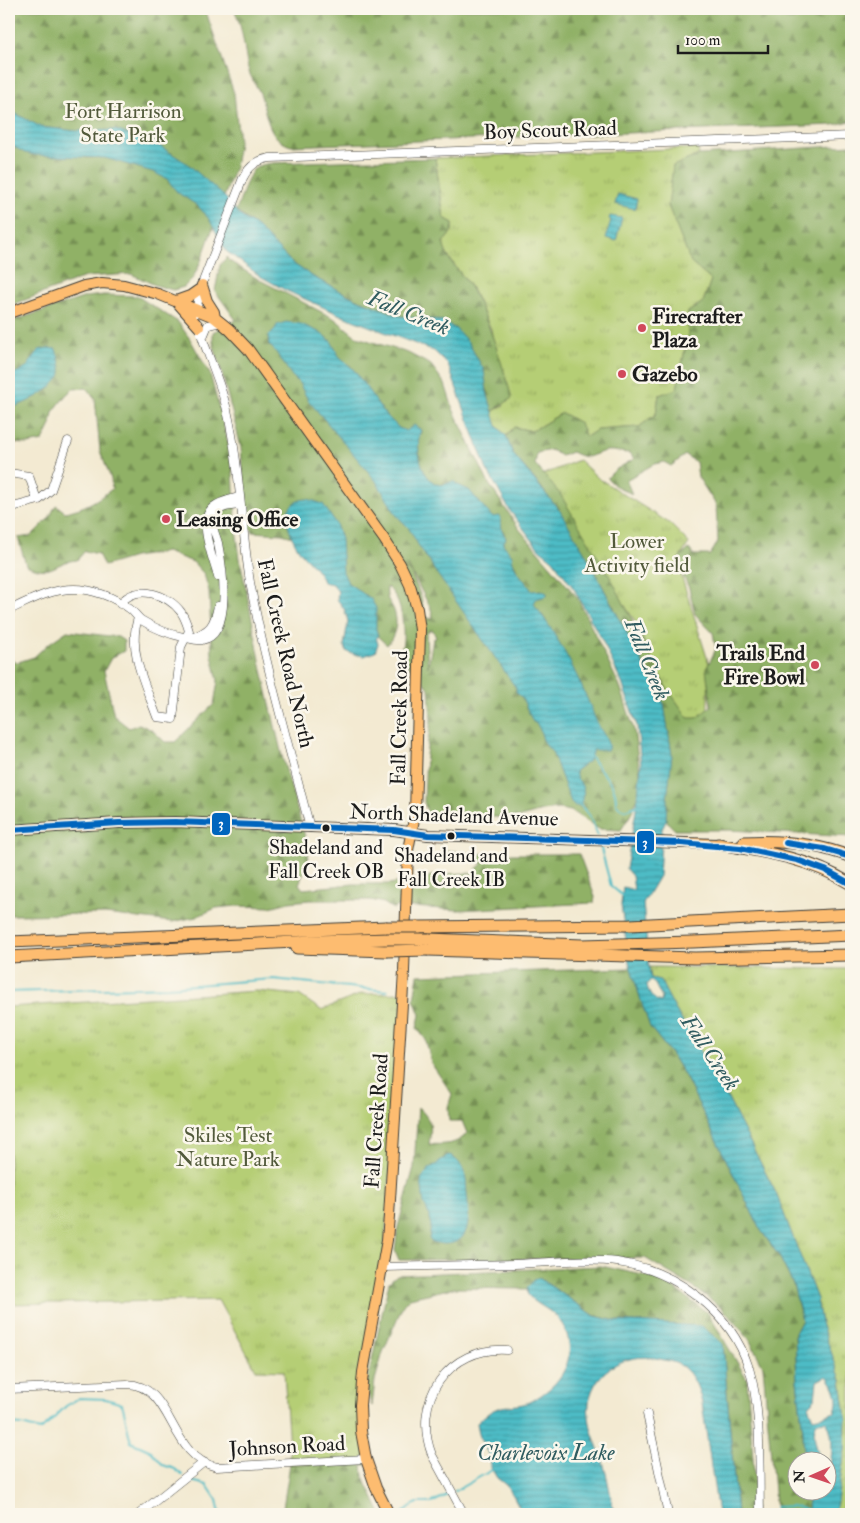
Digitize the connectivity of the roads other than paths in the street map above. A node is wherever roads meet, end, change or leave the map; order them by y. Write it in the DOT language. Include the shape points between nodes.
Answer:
graph roads {
  1 [pos="851,136"];
  2 [pos="201,287"];
  3 [pos="176,301"];
  4 [pos="196,309"];
  5 [pos="9,313"];
  6 [pos="218,320"];
  7 [pos="201,332"];
  8 [pos="68,441"];
  9 [pos="9,473"];
  10 [pos="37,500"];
  11 [pos="239,501"];
  12 [pos="9,508"];
  13 [pos="120,604"];
  14 [pos="9,610"];
  15 [pos="138,618"];
  16 [pos="188,638"];
  17 [pos="310,828"];
  18 [pos="9,830"];
  19 [pos="411,833"];
  20 [pos="718,844"];
  21 [pos="851,857"];
  22 [pos="851,884"];
  23 [pos="851,914"];
  24 [pos="387,933"];
  25 [pos="851,935"];
  26 [pos="9,942"];
  27 [pos="245,945"];
  28 [pos="429,945"];
  29 [pos="582,950"];
  30 [pos="851,955"];
  31 [pos="9,957"];
  32 [pos="383,1267"];
  33 [pos="507,1350"];
  34 [pos="9,1389"];
  35 [pos="647,1414"];
  36 [pos="366,1460"];
  37 [pos="203,1463"];
  38 [pos="139,1514"];
  39 [pos="389,1514"];
  40 [pos="464,1514"];
  41 [pos="668,1514"];
  42 [pos="760,1514"];
  1 -- 2 [label="street, Boy Scout Road" via="259,160 243,178"];
  2 -- 3 [label="main road"];
  2 -- 4 [label="street"];
  2 -- 6 [label="main road"];
  3 -- 4 [label="main road, Fall Creek Road"];
  3 -- 5 [label="main road, Fall Creek Road" via="135,286 102,283"];
  3 -- 7 [label="main road"];
  4 -- 6 [label="main road, Fall Creek Road"];
  4 -- 7 [label="street, Fall Creek Road North"];
  6 -- 7 [label="street"];
  6 -- 19 [label="main road, Fall Creek Road" via="241,341 259,365 384,539 410,585 420,630 415,814"];
  7 -- 11 [label="street, Fall Creek Road North" via="227,409"];
  8 -- 10 [label="street" via="53,488"];
  9 -- 10 [label="street" via="29,476"];
  10 -- 12 [label="street"];
  11 -- 16 [label="street" via="217,511 213,518 224,586 220,621 210,636 201,640"];
  11 -- 17 [label="street, Fall Creek Road North" via="261,636"];
  13 -- 14 [label="street" via="98,593 73,589 45,594"];
  13 -- 15 [label="street"];
  13 -- 16 [label="street" via="128,595 135,593 164,597 181,611 189,631"];
  15 -- 16 [label="street" via="163,631"];
  15 -- 16 [label="street" via="134,629 135,653 157,717 173,719 181,647"];
  17 -- 18 [label="main road, North Shadeland Avenue" via="175,822"];
  17 -- 19 [label="main road, North Shadeland Avenue"];
  19 -- 20 [label="main road, North Shadeland Avenue"];
  19 -- 32 [label="main road, Fall Creek Road" via="391,1191"];
  20 -- 21 [label="highway" via="791,843 824,848"];
  20 -- 22 [label="highway" via="787,856 810,863"];
  23 -- 24 [label="highway, bridge" via="578,926 419,927"];
  24 -- 26 [label="highway"];
  24 -- 27 [label="highway"];
  24 -- 28 [label="highway, bridge"];
  25 -- 29 [label="highway"];
  27 -- 28 [label="highway, bridge" via="387,951"];
  27 -- 31 [label="highway"];
  28 -- 29 [label="highway"];
  28 -- 29 [label="highway" via="544,954"];
  29 -- 30 [label="highway" via="695,958"];
  32 -- 36 [label="main road, Fall Creek Road" via="360,1398 360,1424"];
  32 -- 42 [label="street" via="605,1262 644,1268 682,1285 707,1303 722,1320 738,1343 748,1366 757,1412"];
  33 -- 40 [label="street" via="485,1351 462,1360 444,1374 427,1409 426,1431 432,1455"];
  34 -- 37 [label="street, Johnson Road" via="127,1384 140,1387 157,1399 186,1449"];
  35 -- 41 [label="street"];
  36 -- 37 [label="street, Johnson Road" via="224,1468"];
  36 -- 39 [label="main road, Fall Creek Road"];
  37 -- 38 [label="street"];
}
